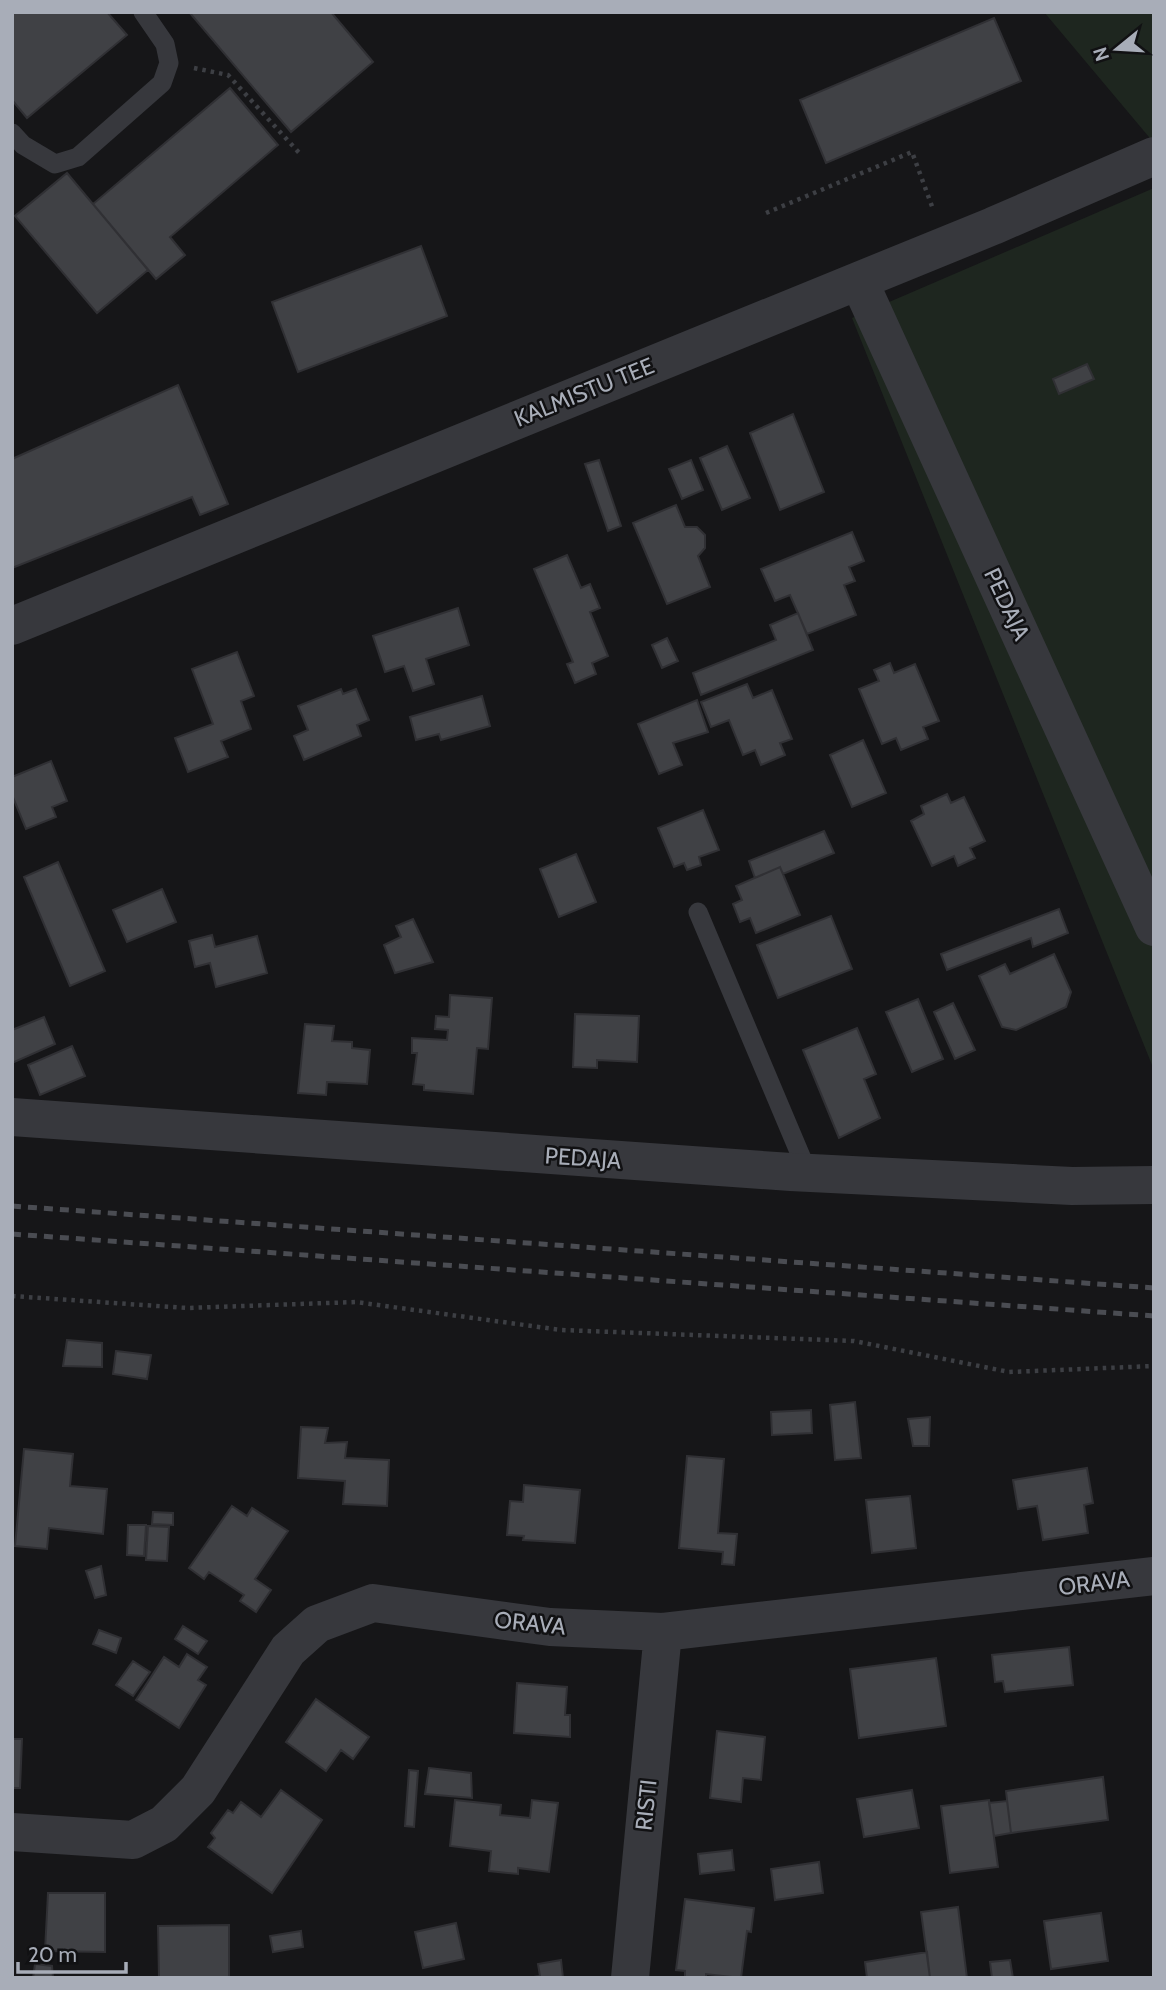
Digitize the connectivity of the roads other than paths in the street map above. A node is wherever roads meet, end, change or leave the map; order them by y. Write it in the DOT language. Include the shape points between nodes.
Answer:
graph roads {
  1 [pos="143,12"];
  2 [pos="12,133"];
  3 [pos="1154,156"];
  4 [pos="859,281"];
  5 [pos="12,626"];
  6 [pos="698,912"];
  7 [pos="1154,927"];
  8 [pos="12,1117"];
  9 [pos="807,1173"];
  10 [pos="1154,1185"];
  11 [pos="1154,1576"];
  12 [pos="663,1632"];
  13 [pos="12,1832"];
  14 [pos="629,1978"];
  1 -- 2 [label="lane" via="165,44 169,63 162,83 78,157 55,164"];
  3 -- 4 [label="street, KALMISTU TEE"];
  4 -- 5 [label="street, KALMISTU TEE"];
  4 -- 7 [label="street, PEDAJA"];
  6 -- 9 [label="lane"];
  8 -- 9 [label="street, PEDAJA"];
  9 -- 10 [label="street, PEDAJA" via="1072,1186"];
  11 -- 12 [label="street, ORAVA"];
  12 -- 13 [label="street, ORAVA" via="550,1627 373,1603 317,1625 288,1650 198,1790 164,1824 133,1840"];
  12 -- 14 [label="street, RISTI"];
}
